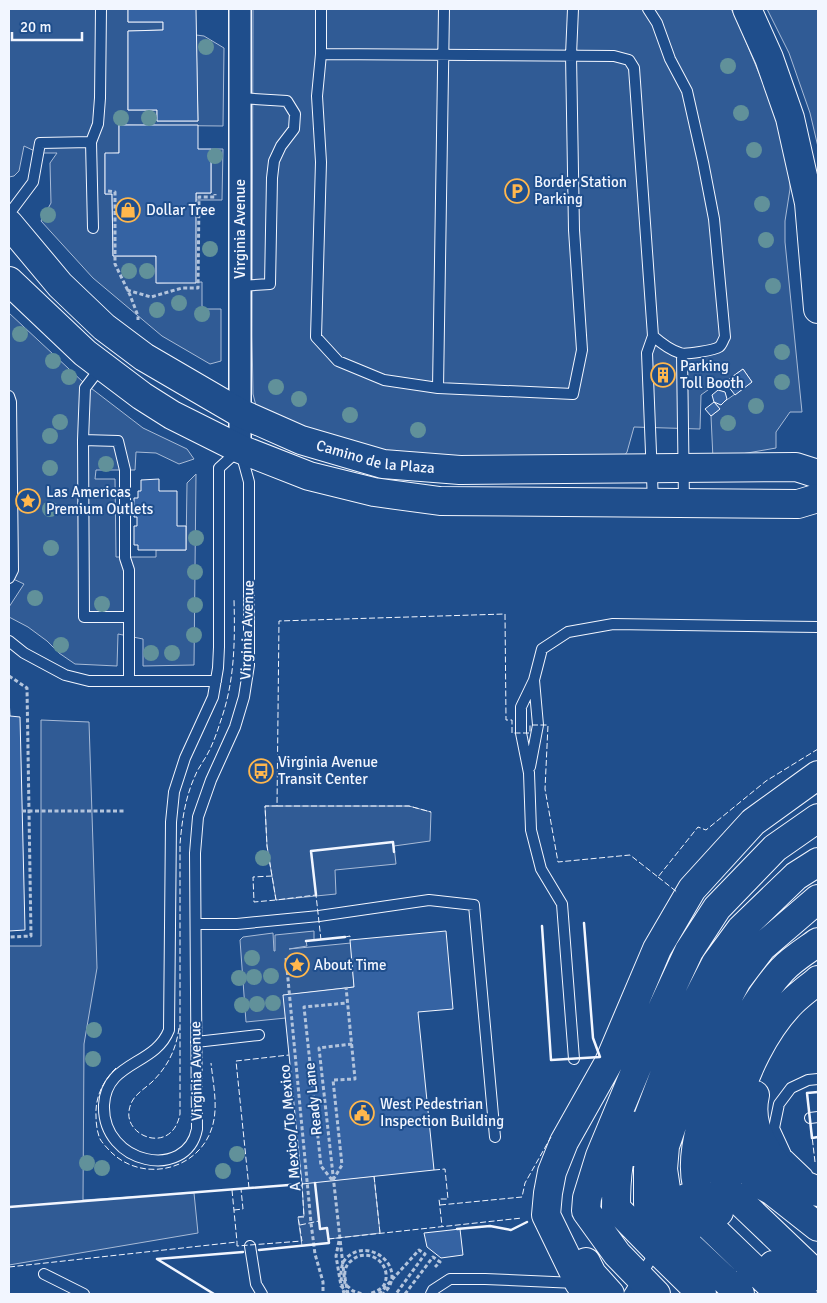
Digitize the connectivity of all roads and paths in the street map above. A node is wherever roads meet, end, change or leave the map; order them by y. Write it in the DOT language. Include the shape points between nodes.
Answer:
graph roads {
  1 [pos="101,9"];
  2 [pos="240,9"];
  3 [pos="321,9"];
  4 [pos="444,9"];
  5 [pos="573,9"];
  6 [pos="648,9"];
  7 [pos="747,9"];
  8 [pos="321,54"];
  9 [pos="444,55"];
  10 [pos="571,55"];
  11 [pos="240,98"];
  12 [pos="91,142"];
  13 [pos="108,182"];
  14 [pos="216,189"];
  15 [pos="9,214"];
  16 [pos="9,224"];
  17 [pos="93,228"];
  18 [pos="9,281"];
  19 [pos="240,286"];
  20 [pos="127,290"];
  21 [pos="818,309"];
  22 [pos="130,330"];
  23 [pos="653,336"];
  24 [pos="682,354"];
  25 [pos="102,366"];
  26 [pos="438,388"];
  27 [pos="9,396"];
  28 [pos="240,413"];
  29 [pos="84,440"];
  30 [pos="240,449"];
  31 [pos="684,468"];
  32 [pos="652,469"];
  33 [pos="818,474"];
  34 [pos="818,498"];
  35 [pos="653,502"];
  36 [pos="684,503"];
  37 [pos="9,578"];
  38 [pos="129,617"];
  39 [pos="818,627"];
  40 [pos="9,640"];
  41 [pos="9,676"];
  42 [pos="534,680"];
  43 [pos="129,681"];
  44 [pos="216,681"];
  45 [pos="529,773"];
  46 [pos="818,775"];
  47 [pos="818,795"];
  48 [pos="22,811"];
  49 [pos="28,811"];
  50 [pos="125,811"];
  51 [pos="818,818"];
  52 [pos="818,840"];
  53 [pos="818,862"];
  54 [pos="818,880"];
  55 [pos="818,899"];
  56 [pos="818,919"];
  57 [pos="196,924"];
  58 [pos="9,936"];
  59 [pos="818,942"];
  60 [pos="286,958"];
  61 [pos="818,962"];
  62 [pos="818,980"];
  63 [pos="346,987"];
  64 [pos="818,1002"];
  65 [pos="347,1003"];
  66 [pos="259,1036"];
  67 [pos="196,1042"];
  68 [pos="352,1044"];
  69 [pos="574,1059"];
  70 [pos="818,1079"];
  71 [pos="495,1137"];
  72 [pos="719,1148"];
  73 [pos="590,1153"];
  74 [pos="333,1181"];
  75 [pos="698,1219"];
  76 [pos="818,1227"];
  77 [pos="818,1231"];
  78 [pos="340,1237"];
  79 [pos="250,1246"];
  80 [pos="818,1250"];
  81 [pos="818,1268"];
  82 [pos="44,1274"];
  83 [pos="818,1276"];
  84 [pos="584,1289"];
  85 [pos="818,1293"];
  86 [pos="84,1294"];
  87 [pos="262,1294"];
  88 [pos="323,1294"];
  89 [pos="347,1294"];
  90 [pos="362,1294"];
  91 [pos="369,1294"];
  92 [pos="379,1294"];
  93 [pos="383,1294"];
  94 [pos="396,1294"];
  95 [pos="431,1294"];
  96 [pos="667,1294"];
  97 [pos="685,1294"];
  98 [pos="702,1294"];
  99 [pos="720,1294"];
  100 [pos="740,1294"];
  101 [pos="761,1294"];
  102 [pos="780,1294"];
  103 [pos="803,1294"];
  1 -- 12 [label="lane" via="100,98 98,124"];
  2 -- 11 [label="street, Virginia Avenue"];
  3 -- 8 [label="lane"];
  4 -- 9 [label="lane"];
  5 -- 10 [label="lane"];
  6 -- 24 [label="lane" via="687,91 714,219 725,337 721,346 713,350"];
  7 -- 21 [label="main road" via="790,118 809,202"];
  8 -- 9 [label="lane"];
  8 -- 26 [label="lane" via="317,96 321,162 316,337 338,361 384,380"];
  9 -- 10 [label="lane"];
  9 -- 26 [label="lane"];
  10 -- 23 [label="lane" via="614,56 628,60 634,68"];
  10 -- 26 [label="lane" via="574,230 582,350 573,394"];
  11 -- 19 [label="street, Virginia Avenue"];
  11 -- 19 [label="lane" via="287,101 295,114 294,129 274,161 270,284"];
  12 -- 15 [label="lane" via="40,143 33,182"];
  12 -- 17 [label="lane"];
  13 -- 20 [label="path" via="108,192 115,192 115,264"];
  14 -- 20 [label="path" via="215,198 198,197 198,288 182,288 151,297"];
  16 -- 22 [label="main road, Camino de la Plaza" via="60,285 104,327"];
  18 -- 25 [label="main road"];
  19 -- 28 [label="street, Virginia Avenue"];
  20 -- 22 [label="path" via="138,316"];
  22 -- 25 [label="main road"];
  22 -- 28 [label="main road, Camino de la Plaza" via="144,357"];
  23 -- 24 [label="lane"];
  23 -- 32 [label="lane" via="647,353"];
  24 -- 31 [label="lane"];
  25 -- 29 [label="lane" via="85,388"];
  25 -- 30 [label="main road" via="172,415"];
  27 -- 37 [label="lane" via="13,570"];
  28 -- 30 [label="street, Virginia Avenue"];
  28 -- 32 [label="main road, Camino de la Plaza" via="301,440 383,464 460,470"];
  29 -- 38 [label="lane" via="118,440 125,470"];
  29 -- 38 [label="lane" via="84,618"];
  30 -- 35 [label="main road" via="336,484 440,501"];
  30 -- 44 [label="lane, Virginia Avenue" via="219,468 219,647"];
  30 -- 57 [label="lane, Virginia Avenue" via="249,482 249,665 235,728 198,817"];
  31 -- 32 [label="main road, Camino de la Plaza"];
  31 -- 33 [label="main road, Camino de la Plaza" via="796,467"];
  31 -- 36 [label="lane"];
  32 -- 35 [label="lane"];
  34 -- 36 [label="main road" via="798,504"];
  35 -- 36 [label="main road"];
  38 -- 43 [label="lane"];
  39 -- 42 [label="lane" via="613,624 568,632 542,649"];
  40 -- 43 [label="lane" via="24,654 65,675 89,681"];
  41 -- 49 [label="path" via="27,688"];
  42 -- 45 [label="lane" via="538,726"];
  42 -- 45 [label="lane" via="521,707 521,732"];
  43 -- 44 [label="lane"];
  44 -- 67 [label="lane, Virginia Avenue" via="213,697 185,758 174,792 169,1030 165,1040 150,1055 127,1066 117,1075 106,1094 104,1105 108,1130 128,1153 153,1160 168,1158 181,1155 195,1139"];
  45 -- 69 [label="lane" via="531,830 541,869 562,904"];
  46 -- 75 [label="main road" via="753,822 692,889 657,949 609,1062 564,1142 552,1172 548,1193"];
  47 -- 73 [label="main road" via="766,834 706,898 674,946"];
  48 -- 49 [label="path"];
  49 -- 50 [label="path"];
  49 -- 58 [label="path" via="31,936"];
  51 -- 73 [label="main road" via="775,848 717,908 689,950"];
  52 -- 75 [label="main road" via="778,869 730,918 705,955 668,1028 622,1146 616,1177"];
  53 -- 75 [label="main road" via="796,876 741,929 716,964 680,1033 640,1136 630,1195"];
  54 -- 75 [label="main road" via="805,888 752,938 727,970 696,1029 655,1132 648,1169"];
  55 -- 75 [label="main road" via="762,947 737,980 704,1043 665,1146 663,1169"];
  56 -- 75 [label="main road" via="773,958 750,986 716,1048 684,1128 680,1149 679,1168"];
  57 -- 67 [label="lane, Virginia Avenue"];
  57 -- 71 [label="lane" via="237,924 319,916 429,900 474,905"];
  59 -- 72 [label="main road" via="783,968 759,1000 728,1053 700,1128"];
  60 -- 88 [label="path, A Mexico/To Mexico" via="311,1223"];
  61 -- 72 [label="main road" via="793,980 768,1010 740,1057 719,1116"];
  62 -- 72 [label="main road" via="791,1003 773,1025 752,1063 742,1090 737,1111 739,1145"];
  63 -- 65 [label="path"];
  64 -- 75 [label="main road" via="780,1039 760,1077 752,1106 756,1129 767,1154 778,1166"];
  65 -- 68 [label="path"];
  65 -- 74 [label="path" via="304,1007 321,1166"];
  66 -- 67 [label="lane"];
  68 -- 74 [label="path" via="355,1078 333,1080 342,1165"];
  68 -- 74 [label="path, Ready Lane" via="319,1048"];
  70 -- 75 [label="lane" via="791,1088 779,1104 774,1128 786,1154"];
  72 -- 75 [label="main road" via="735,1179"];
  72 -- 75 [label="main road" via="695,1154"];
  73 -- 75 [label="main road"];
  73 -- 75 [label="main road" via="562,1202"];
  74 -- 78 [label="path"];
  75 -- 76 [label="main road"];
  75 -- 77 [label="main road"];
  75 -- 80 [label="main road"];
  75 -- 81 [label="main road"];
  75 -- 83 [label="main road"];
  75 -- 84 [label="main road"];
  75 -- 85 [label="main road"];
  75 -- 96 [label="main road"];
  75 -- 97 [label="main road"];
  75 -- 98 [label="main road"];
  75 -- 99 [label="main road"];
  75 -- 100 [label="main road"];
  75 -- 101 [label="main road"];
  75 -- 102 [label="main road"];
  75 -- 103 [label="main road"];
  78 -- 89 [label="path" via="336,1256 341,1286"];
  78 -- 90 [label="path" via="345,1284"];
  79 -- 87 [label="lane" via="256,1284"];
  82 -- 86 [label="lane"];
  84 -- 95 [label="lane" via="485,1278 450,1279"];
  89 -- 91 [label="path, bridge" via="345,1271 354,1258 364,1254 382,1263 386,1272 384,1284"];
  89 -- 93 [label="path, bridge" via="341,1271 343,1261 363,1249 375,1251 385,1259 391,1272 390,1284"];
  92 -- 94 [label="path" via="419,1250 425,1254"];
}
